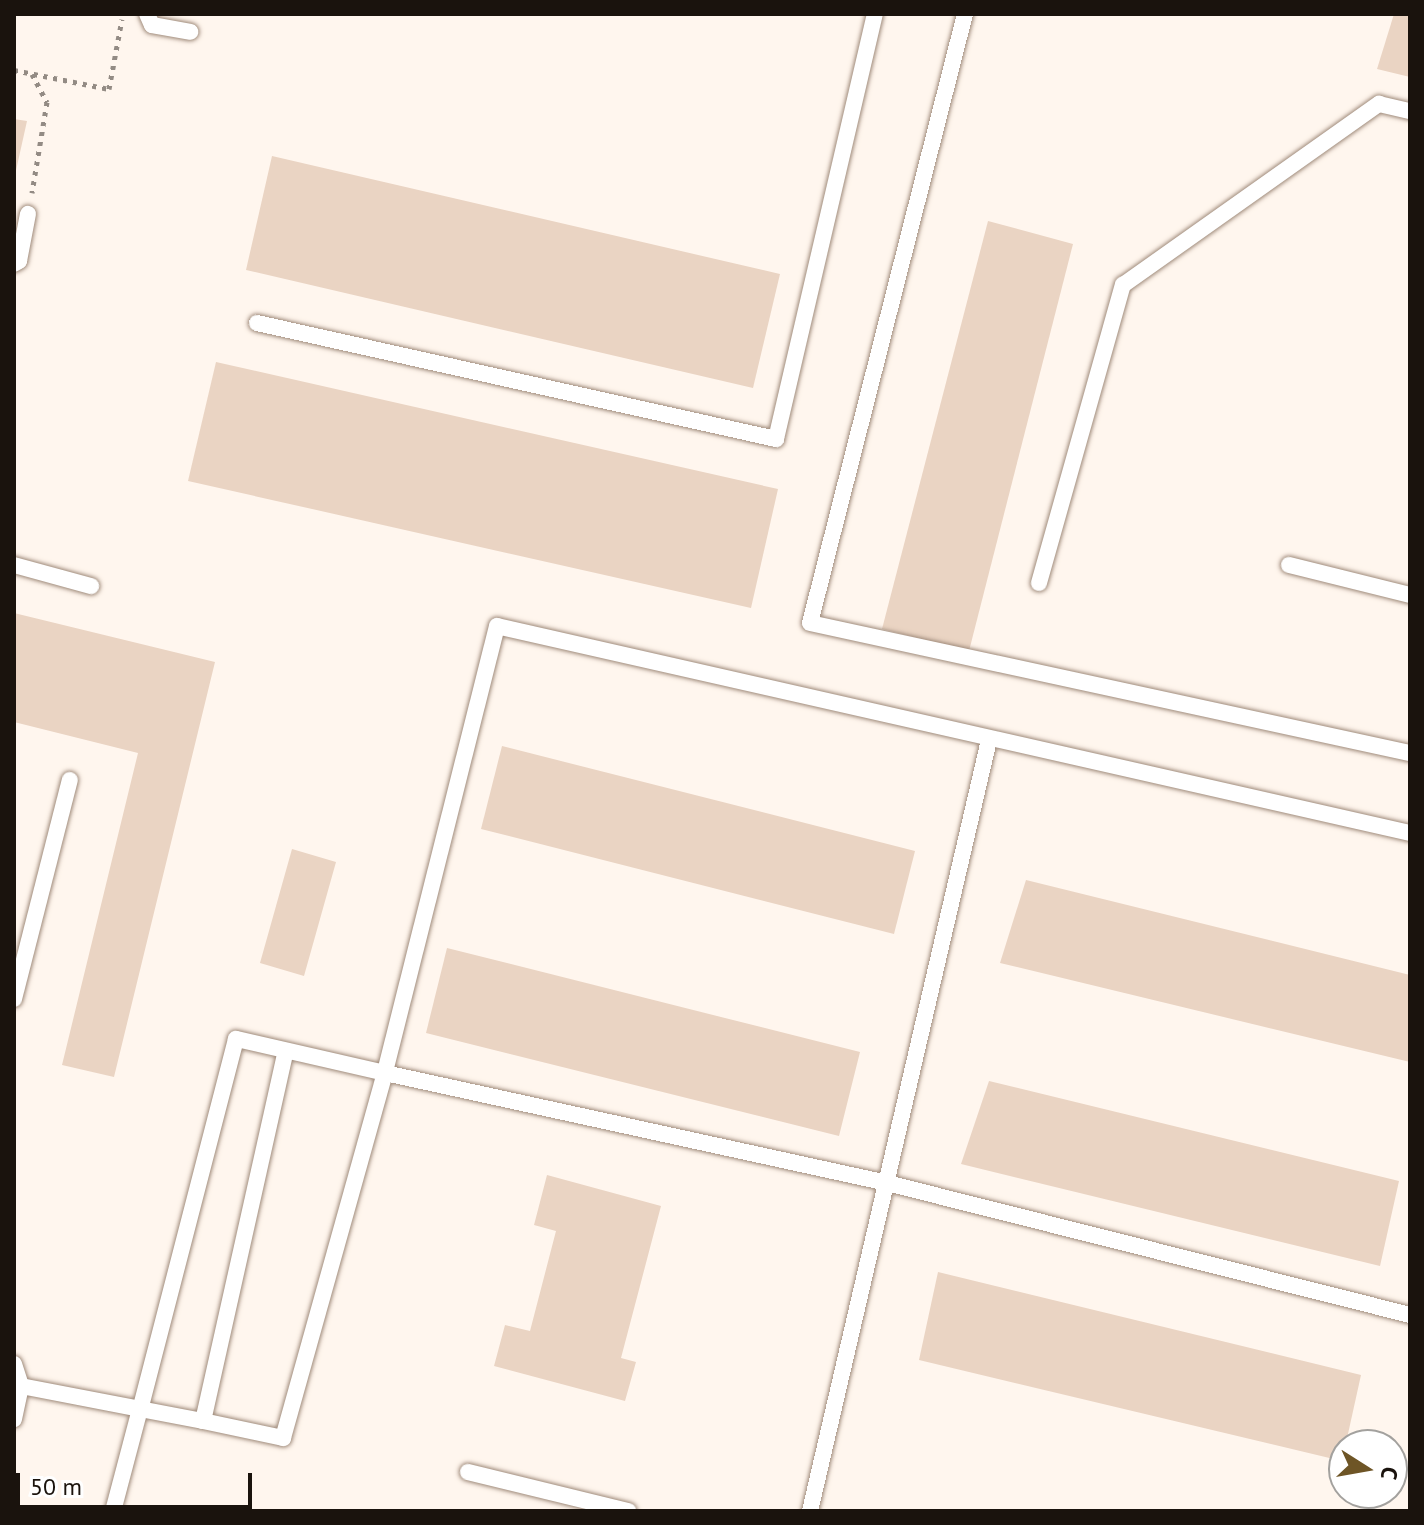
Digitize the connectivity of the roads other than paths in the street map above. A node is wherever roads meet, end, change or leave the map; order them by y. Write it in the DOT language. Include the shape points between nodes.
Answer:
graph roads {
  1 [pos="147,14"];
  2 [pos="875,14"];
  3 [pos="965,14"];
  4 [pos="190,32"];
  5 [pos="1410,111"];
  6 [pos="28,214"];
  7 [pos="14,264"];
  8 [pos="257,323"];
  9 [pos="14,565"];
  10 [pos="1289,565"];
  11 [pos="1039,583"];
  12 [pos="91,586"];
  13 [pos="1410,595"];
  14 [pos="989,740"];
  15 [pos="1410,753"];
  16 [pos="70,780"];
  17 [pos="1410,833"];
  18 [pos="14,999"];
  19 [pos="286,1051"];
  20 [pos="385,1073"];
  21 [pos="883,1182"];
  22 [pos="1410,1315"];
  23 [pos="14,1364"];
  24 [pos="21,1386"];
  25 [pos="140,1409"];
  26 [pos="14,1419"];
  27 [pos="203,1421"];
  28 [pos="468,1472"];
  29 [pos="113,1511"];
  30 [pos="628,1511"];
  31 [pos="810,1511"];
  1 -- 4 [label="lane" via="152,25"];
  2 -- 8 [label="lane" via="776,439"];
  3 -- 15 [label="lane" via="810,623"];
  5 -- 11 [label="lane" via="1379,104 1123,285"];
  6 -- 7 [label="lane" via="19,261"];
  9 -- 12 [label="lane"];
  10 -- 13 [label="lane"];
  14 -- 17 [label="lane"];
  14 -- 20 [label="lane" via="497,626"];
  14 -- 21 [label="lane"];
  16 -- 18 [label="lane"];
  19 -- 20 [label="lane"];
  19 -- 25 [label="lane" via="236,1039"];
  19 -- 27 [label="lane"];
  20 -- 21 [label="lane"];
  20 -- 27 [label="lane" via="283,1438"];
  21 -- 22 [label="lane"];
  21 -- 31 [label="lane"];
  23 -- 24 [label="lane"];
  24 -- 25 [label="lane"];
  24 -- 26 [label="lane"];
  25 -- 27 [label="lane"];
  25 -- 29 [label="lane"];
  28 -- 30 [label="lane"];
}
